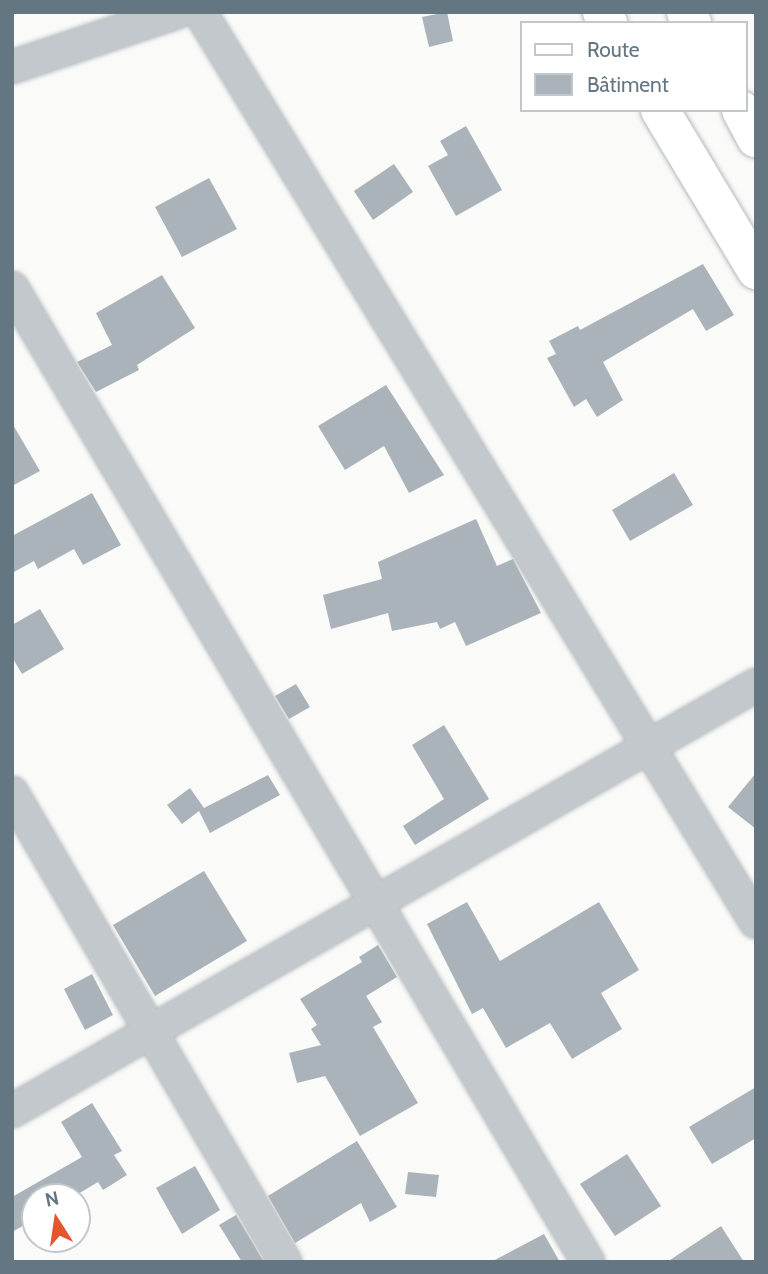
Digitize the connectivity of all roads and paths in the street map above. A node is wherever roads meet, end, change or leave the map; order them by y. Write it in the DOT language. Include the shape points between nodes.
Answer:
graph roads {
  1 [pos="177,12"];
  2 [pos="200,12"];
  3 [pos="12,67"];
  4 [pos="661,112"];
  5 [pos="742,112"];
  6 [pos="756,138"];
  7 [pos="756,270"];
  8 [pos="12,288"];
  9 [pos="756,685"];
  10 [pos="646,747"];
  11 [pos="12,793"];
  12 [pos="379,903"];
  13 [pos="756,922"];
  14 [pos="154,1029"];
  15 [pos="12,1111"];
  16 [pos="285,1262"];
  17 [pos="588,1262"];
  1 -- 3 [label="street"];
  2 -- 10 [label="street"];
  4 -- 7 [label="main road"];
  5 -- 6 [label="main road"];
  8 -- 12 [label="street"];
  9 -- 10 [label="street"];
  10 -- 12 [label="street"];
  10 -- 13 [label="street"];
  11 -- 14 [label="street"];
  12 -- 14 [label="street"];
  12 -- 17 [label="street"];
  14 -- 15 [label="street"];
  14 -- 16 [label="street"];
}
